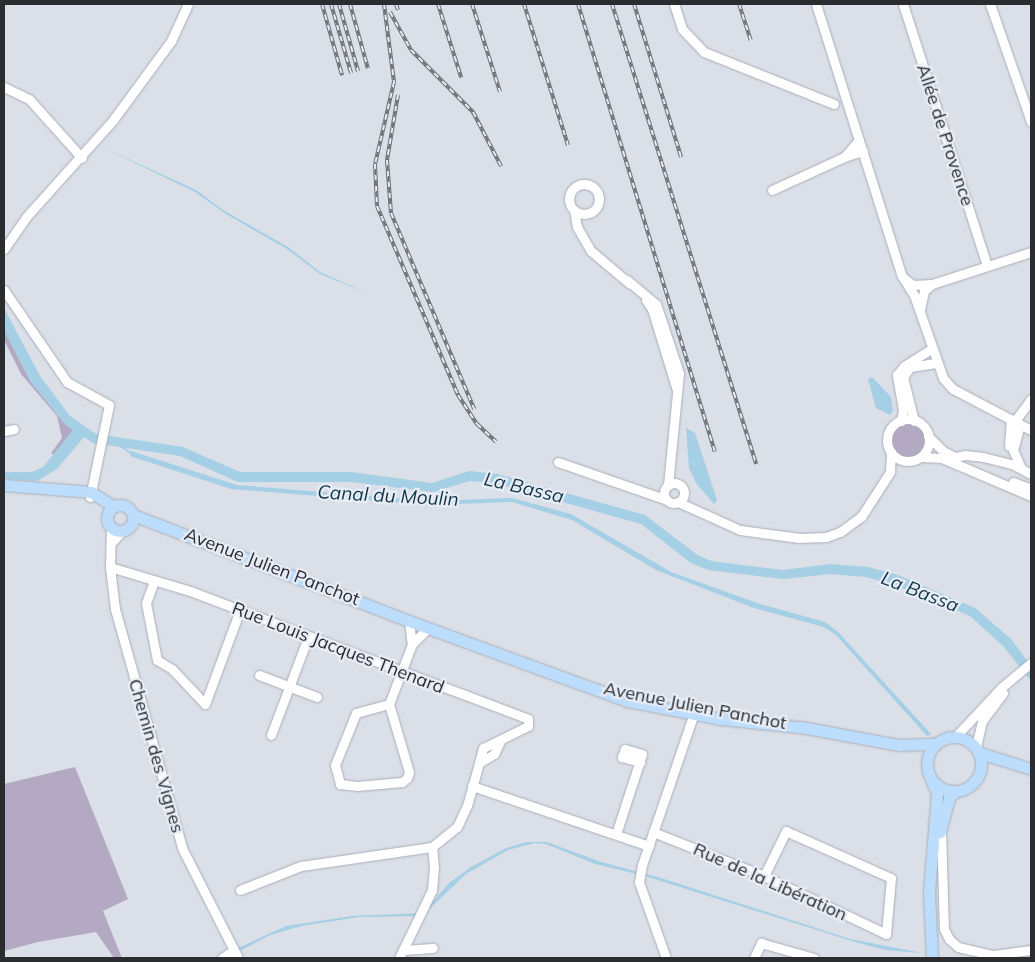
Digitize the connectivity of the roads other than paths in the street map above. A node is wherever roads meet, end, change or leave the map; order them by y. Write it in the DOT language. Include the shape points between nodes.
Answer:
graph roads {
  1 [pos="188,4"];
  2 [pos="674,4"];
  3 [pos="816,4"];
  4 [pos="903,4"];
  5 [pos="991,4"];
  6 [pos="4,87"];
  7 [pos="847,102"];
  8 [pos="834,104"];
  9 [pos="851,115"];
  10 [pos="1031,122"];
  11 [pos="859,140"];
  12 [pos="863,151"];
  13 [pos="844,157"];
  14 [pos="82,158"];
  15 [pos="772,190"];
  16 [pos="574,210"];
  17 [pos="588,213"];
  18 [pos="582,237"];
  19 [pos="4,249"];
  20 [pos="1031,252"];
  21 [pos="987,266"];
  22 [pos="902,276"];
  23 [pos="932,284"];
  24 [pos="4,290"];
  25 [pos="920,310"];
  26 [pos="932,349"];
  27 [pos="936,364"];
  28 [pos="1031,399"];
  29 [pos="901,421"];
  30 [pos="914,421"];
  31 [pos="1015,422"];
  32 [pos="14,428"];
  33 [pos="1031,430"];
  34 [pos="4,431"];
  35 [pos="928,436"];
  36 [pos="890,452"];
  37 [pos="921,457"];
  38 [pos="955,457"];
  39 [pos="673,461"];
  40 [pos="906,461"];
  41 [pos="558,462"];
  42 [pos="1018,466"];
  43 [pos="890,472"];
  44 [pos="1031,474"];
  45 [pos="4,485"];
  46 [pos="667,486"];
  47 [pos="682,489"];
  48 [pos="1031,489"];
  49 [pos="643,493"];
  50 [pos="91,495"];
  51 [pos="1031,496"];
  52 [pos="667,500"];
  53 [pos="678,502"];
  54 [pos="697,510"];
  55 [pos="111,511"];
  56 [pos="133,519"];
  57 [pos="111,526"];
  58 [pos="123,530"];
  59 [pos="112,542"];
  60 [pos="110,567"];
  61 [pos="154,581"];
  62 [pos="378,608"];
  63 [pos="240,610"];
  64 [pos="409,621"];
  65 [pos="428,628"];
  66 [pos="308,637"];
  67 [pos="465,641"];
  68 [pos="412,644"];
  69 [pos="1031,664"];
  70 [pos="1031,670"];
  71 [pos="401,672"];
  72 [pos="260,675"];
  73 [pos="1019,675"];
  74 [pos="290,686"];
  75 [pos="317,697"];
  76 [pos="389,704"];
  77 [pos="695,710"];
  78 [pos="271,736"];
  79 [pos="956,736"];
  80 [pos="899,744"];
  81 [pos="935,744"];
  82 [pos="978,750"];
  83 [pos="640,762"];
  84 [pos="927,763"];
  85 [pos="1030,768"];
  86 [pos="981,770"];
  87 [pos="931,779"];
  88 [pos="472,786"];
  89 [pos="956,791"];
  90 [pos="941,829"];
  91 [pos="653,832"];
  92 [pos="616,834"];
  93 [pos="648,846"];
  94 [pos="432,847"];
  95 [pos="764,876"];
  96 [pos="240,890"];
  97 [pos="433,948"];
  98 [pos="1031,950"];
  99 [pos="236,954"];
  100 [pos="401,954"];
  101 [pos="222,958"];
  102 [pos="666,958"];
  103 [pos="754,958"];
  104 [pos="812,958"];
  105 [pos="932,958"];
  106 [pos="940,958"];
  1 -- 14 [label="street" via="171,41"];
  2 -- 8 [label="street" via="682,30 704,52"];
  3 -- 7 [label="street"];
  4 -- 21 [label="street, Allée de Provence"];
  5 -- 10 [label="street"];
  6 -- 14 [label="street" via="29,99"];
  7 -- 8 [label="street"];
  7 -- 9 [label="street"];
  8 -- 9 [label="street"];
  9 -- 11 [label="street"];
  11 -- 12 [label="street"];
  11 -- 13 [label="street"];
  12 -- 13 [label="street"];
  12 -- 22 [label="street"];
  13 -- 15 [label="street"];
  14 -- 19 [label="street" via="26,216"];
  16 -- 17 [label="street"];
  16 -- 17 [label="street" via="570,195 575,186 585,184 596,189 599,197 596,209"];
  16 -- 18 [label="street"];
  17 -- 18 [label="street"];
  18 -- 39 [label="street" via="591,251 650,297 661,312 679,372"];
  20 -- 21 [label="street"];
  21 -- 23 [label="street"];
  22 -- 23 [label="street" via="913,285"];
  22 -- 25 [label="street"];
  23 -- 25 [label="street" via="924,291"];
  24 -- 50 [label="street" via="67,382 109,405"];
  25 -- 26 [label="street"];
  26 -- 27 [label="street"];
  26 -- 29 [label="street" via="904,366 897,376 903,410"];
  27 -- 30 [label="street" via="910,367 902,377"];
  27 -- 31 [label="street" via="953,389"];
  28 -- 31 [label="street"];
  29 -- 30 [label="street"];
  29 -- 36 [label="street" via="888,433"];
  30 -- 35 [label="street" via="923,426"];
  31 -- 33 [label="street"];
  31 -- 42 [label="street" via="1009,453"];
  32 -- 34 [label="street"];
  35 -- 37 [label="street" via="928,447"];
  35 -- 38 [label="street" via="943,451"];
  36 -- 40 [label="street"];
  36 -- 43 [label="street"];
  37 -- 40 [label="street"];
  37 -- 51 [label="street" via="942,458"];
  38 -- 42 [label="street" via="965,455"];
  38 -- 48 [label="street"];
  39 -- 46 [label="street"];
  39 -- 47 [label="street"];
  40 -- 43 [label="street"];
  41 -- 49 [label="street"];
  42 -- 44 [label="street"];
  43 -- 54 [label="street" via="862,517 826,537 799,538 740,530"];
  45 -- 50 [label="main road"];
  46 -- 47 [label="street"];
  46 -- 49 [label="street"];
  46 -- 52 [label="street"];
  47 -- 53 [label="street"];
  47 -- 54 [label="street"];
  49 -- 52 [label="street"];
  50 -- 55 [label="main road"];
  52 -- 53 [label="street"];
  53 -- 54 [label="street"];
  55 -- 56 [label="main road" via="126,506"];
  55 -- 57 [label="main road"];
  56 -- 58 [label="main road"];
  56 -- 62 [label="main road, Avenue Julien Panchot" via="166,527"];
  57 -- 58 [label="main road"];
  57 -- 59 [label="street, Chemin des Vignes"];
  58 -- 59 [label="street"];
  59 -- 60 [label="street, Chemin des Vignes"];
  60 -- 61 [label="street, Rue Louis Jacques Thenard"];
  60 -- 99 [label="street, Chemin des Vignes" via="115,609 182,848"];
  61 -- 63 [label="street, Rue Louis Jacques Thenard"];
  61 -- 63 [label="street" via="146,603 157,660 172,669 205,704"];
  62 -- 64 [label="main road, Avenue Julien Panchot"];
  62 -- 67 [label="main road, Avenue Julien Panchot" via="417,619"];
  63 -- 66 [label="street, Rue Louis Jacques Thenard"];
  64 -- 65 [label="main road, Avenue Julien Panchot"];
  64 -- 68 [label="street"];
  65 -- 67 [label="main road, Avenue Julien Panchot"];
  65 -- 68 [label="street"];
  66 -- 71 [label="street, Rue Louis Jacques Thenard"];
  66 -- 74 [label="street"];
  67 -- 77 [label="main road, Avenue Julien Panchot" via="583,684"];
  68 -- 71 [label="street"];
  69 -- 73 [label="street"];
  70 -- 73 [label="street"];
  71 -- 76 [label="street"];
  71 -- 88 [label="street, Rue Louis Jacques Thenard" via="528,719 528,726 483,748"];
  72 -- 74 [label="street"];
  73 -- 79 [label="street"];
  73 -- 82 [label="street" via="987,713 978,736"];
  74 -- 75 [label="street"];
  74 -- 78 [label="street"];
  76 -- 76 [label="street" via="356,713 335,765 340,784 348,787 402,782 407,778 409,772"];
  77 -- 80 [label="main road, Avenue Julien Panchot"];
  77 -- 91 [label="street"];
  79 -- 81 [label="main road"];
  79 -- 82 [label="main road" via="968,740"];
  80 -- 81 [label="main road, Avenue Julien Panchot"];
  80 -- 84 [label="main road, Avenue Julien Panchot"];
  81 -- 84 [label="main road"];
  82 -- 85 [label="main road"];
  82 -- 86 [label="main road"];
  83 -- 92 [label="street"];
  84 -- 87 [label="main road"];
  85 -- 86 [label="main road" via="998,764"];
  86 -- 89 [label="main road" via="972,785"];
  87 -- 89 [label="main road" via="946,790"];
  87 -- 105 [label="main road" via="937,794 929,892"];
  88 -- 92 [label="street"];
  88 -- 94 [label="street, Rue Louis Jacques Thenard" via="457,827"];
  89 -- 90 [label="main road" via="949,798"];
  90 -- 98 [label="street" via="944,929 949,939 958,947 994,955"];
  90 -- 106 [label="main road" via="935,891"];
  91 -- 93 [label="street"];
  91 -- 95 [label="street, Rue de la Libération"];
  92 -- 93 [label="street"];
  93 -- 102 [label="street" via="639,882"];
  94 -- 96 [label="street" via="301,866"];
  94 -- 100 [label="street" via="432,890"];
  95 -- 95 [label="street, Rue de la Libération" via="886,934 891,878 786,831"];
  97 -- 100 [label="street"];
  99 -- 101 [label="street"];
  103 -- 104 [label="street" via="761,943"];
}
